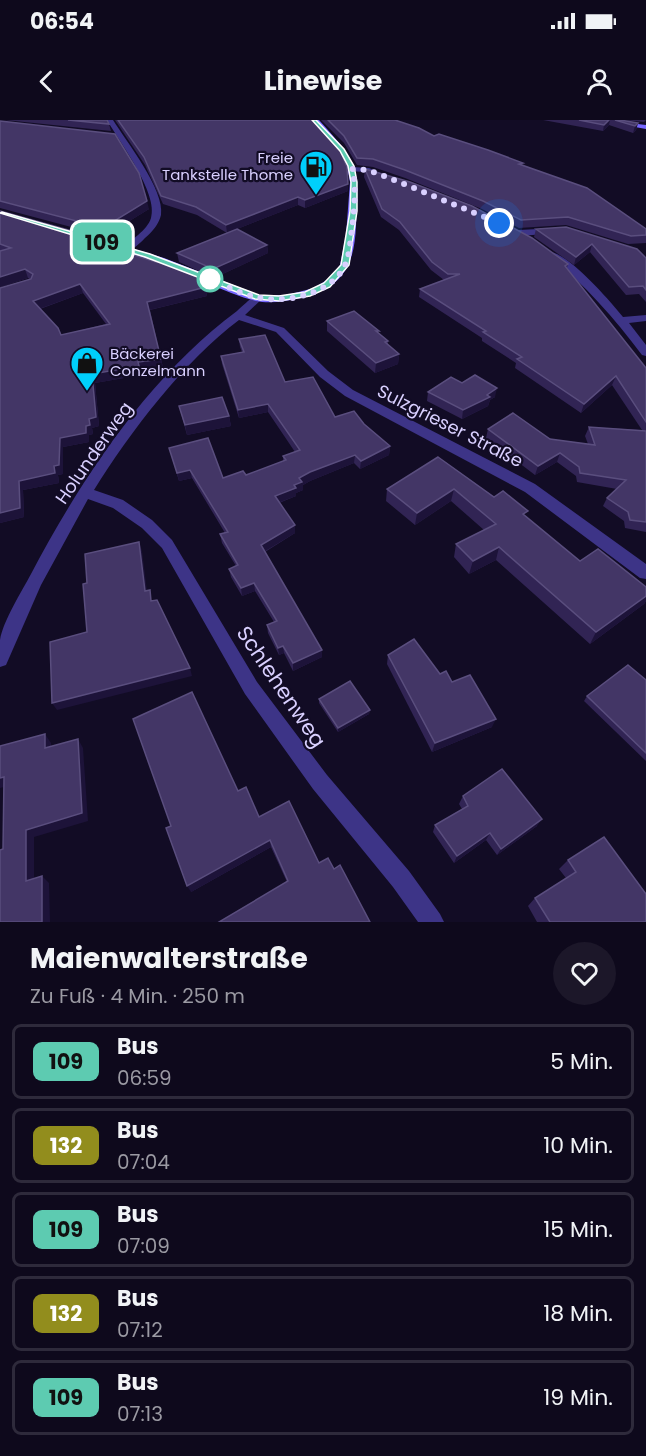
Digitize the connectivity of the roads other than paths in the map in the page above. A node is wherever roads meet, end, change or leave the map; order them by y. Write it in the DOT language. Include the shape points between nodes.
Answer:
graph roads {
  1 [pos="110,120"];
  2 [pos="315,120"];
  3 [pos="607,120"];
  4 [pos="646,127"];
  5 [pos="108,137"];
  6 [pos="119,137"];
  7 [pos="352,169"];
  8 [pos="395,180"];
  9 [pos="508,227"];
  10 [pos="57,229"];
  11 [pos="566,230"];
  12 [pos="519,233"];
  13 [pos="127,249"];
  14 [pos="258,298"];
  15 [pos="238,316"];
  16 [pos="646,318"];
  17 [pos="621,320"];
  18 [pos="646,353"];
  19 [pos="86,493"];
  20 [pos="646,573"];
  21 [pos="0,659"];
  22 [pos="432,922"];
  1 -- 6 [label="street"];
  2 -- 7 [label="main road" via="342,150"];
  3 -- 4 [label="main road"];
  5 -- 6 [label="street"];
  6 -- 13 [label="street" via="158,208 154,222"];
  7 -- 8 [label="street"];
  7 -- 14 [label="main road" via="352,224 342,270 330,283 313,292 287,298"];
  9 -- 12 [label="street"];
  10 -- 13 [label="main road"];
  11 -- 12 [label="street"];
  12 -- 17 [label="street" via="577,273"];
  13 -- 14 [label="main road"];
  14 -- 15 [label="street, Holunderweg"];
  15 -- 19 [label="street, Holunderweg" via="215,333 158,394 119,442"];
  15 -- 20 [label="street, Sulzgrieser Straße" via="280,330 349,393 530,488"];
  16 -- 17 [label="street"];
  17 -- 18 [label="street"];
  19 -- 21 [label="street, Holunderweg" via="28,595"];
  19 -- 22 [label="street, Schlehenweg" via="118,504 167,544 251,688"];
}
